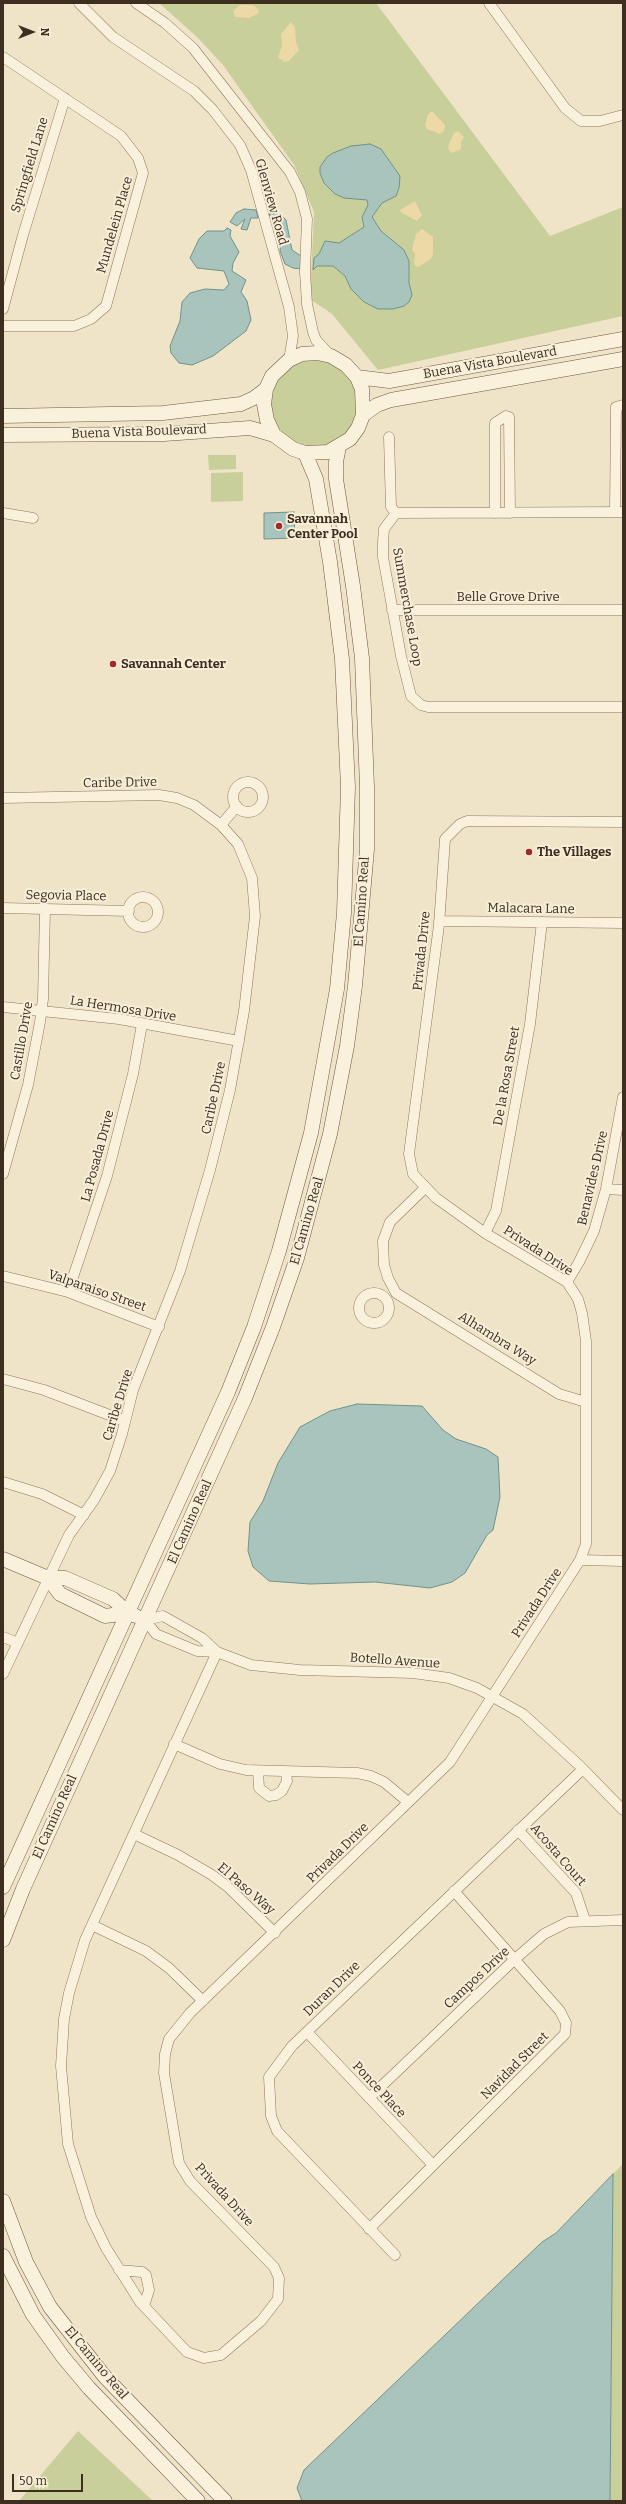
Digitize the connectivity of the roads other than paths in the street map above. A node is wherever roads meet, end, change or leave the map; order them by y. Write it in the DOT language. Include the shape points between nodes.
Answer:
graph roads {
  1 [pos="79,3"];
  2 [pos="136,3"];
  3 [pos="489,3"];
  4 [pos="3,57"];
  5 [pos="65,98"];
  6 [pos="623,115"];
  7 [pos="3,309"];
  8 [pos="3,326"];
  9 [pos="623,339"];
  10 [pos="331,356"];
  11 [pos="623,359"];
  12 [pos="288,360"];
  13 [pos="357,377"];
  14 [pos="266,388"];
  15 [pos="623,405"];
  16 [pos="163,414"];
  17 [pos="363,415"];
  18 [pos="3,416"];
  19 [pos="164,434"];
  20 [pos="274,434"];
  21 [pos="3,435"];
  22 [pos="389,437"];
  23 [pos="339,447"];
  24 [pos="304,453"];
  25 [pos="619,512"];
  26 [pos="3,513"];
  27 [pos="396,513"];
  28 [pos="495,513"];
  29 [pos="510,513"];
  30 [pos="33,518"];
  31 [pos="352,577"];
  32 [pos="332,580"];
  33 [pos="392,610"];
  34 [pos="623,610"];
  35 [pos="623,707"];
  36 [pos="3,798"];
  37 [pos="237,806"];
  38 [pos="623,822"];
  39 [pos="221,825"];
  40 [pos="3,908"];
  41 [pos="45,909"];
  42 [pos="129,910"];
  43 [pos="439,921"];
  44 [pos="542,922"];
  45 [pos="623,923"];
  46 [pos="3,1007"];
  47 [pos="42,1010"];
  48 [pos="142,1024"];
  49 [pos="238,1042"];
  50 [pos="623,1097"];
  51 [pos="3,1174"];
  52 [pos="425,1188"];
  53 [pos="606,1189"];
  54 [pos="623,1190"];
  55 [pos="485,1232"];
  56 [pos="3,1276"];
  57 [pos="567,1282"];
  58 [pos="68,1292"];
  59 [pos="396,1293"];
  60 [pos="386,1299"];
  61 [pos="159,1326"];
  62 [pos="3,1379"];
  63 [pos="586,1402"];
  64 [pos="125,1420"];
  65 [pos="3,1482"];
  66 [pos="84,1515"];
  67 [pos="3,1558"];
  68 [pos="580,1560"];
  69 [pos="623,1561"];
  70 [pos="48,1578"];
  71 [pos="128,1613"];
  72 [pos="145,1620"];
  73 [pos="3,1637"];
  74 [pos="18,1643"];
  75 [pos="217,1652"];
  76 [pos="3,1674"];
  77 [pos="494,1696"];
  78 [pos="174,1744"];
  79 [pos="584,1769"];
  80 [pos="258,1771"];
  81 [pos="286,1772"];
  82 [pos="408,1802"];
  83 [pos="623,1810"];
  84 [pos="518,1830"];
  85 [pos="134,1834"];
  86 [pos="3,1886"];
  87 [pos="454,1891"];
  88 [pos="585,1920"];
  89 [pos="623,1920"];
  90 [pos="92,1925"];
  91 [pos="275,1933"];
  92 [pos="3,1940"];
  93 [pos="515,1959"];
  94 [pos="203,2001"];
  95 [pos="307,2032"];
  96 [pos="369,2098"];
  97 [pos="433,2165"];
  98 [pos="3,2201"];
  99 [pos="369,2229"];
  100 [pos="395,2255"];
  101 [pos="3,2256"];
  102 [pos="119,2270"];
  103 [pos="144,2306"];
  104 [pos="198,2501"];
  105 [pos="225,2501"];
  1 -- 12 [label="street, Glenview Road" via="113,37 194,91 213,110 240,145 251,170 290,315 293,336"];
  2 -- 10 [label="street, Glenview Road" via="165,23 193,48 274,150 300,192 307,219 307,304 316,340"];
  3 -- 6 [label="street" via="565,108 581,121"];
  4 -- 5 [label="street, Mundelein Place"];
  5 -- 7 [label="street, Springfield Lane"];
  5 -- 8 [label="street, Mundelein Place" via="121,136 138,158 143,173 106,306 91,319 74,326"];
  9 -- 13 [label="main road, Buena Vista Boulevard" via="389,381"];
  10 -- 12 [label="main road" via="310,354"];
  10 -- 13 [label="main road" via="346,364"];
  11 -- 17 [label="main road, Buena Vista Boulevard" via="391,400 377,405"];
  12 -- 14 [label="main road" via="272,376"];
  13 -- 17 [label="main road" via="364,402"];
  14 -- 16 [label="main road, Buena Vista Boulevard" via="241,404"];
  14 -- 20 [label="main road" via="264,404"];
  15 -- 25 [label="street" via="616,407"];
  16 -- 18 [label="main road, Buena Vista Boulevard"];
  16 -- 19 [label="main road"];
  17 -- 23 [label="main road" via="350,439"];
  19 -- 20 [label="main road, Buena Vista Boulevard" via="250,428"];
  19 -- 21 [label="main road, Buena Vista Boulevard"];
  20 -- 24 [label="main road" via="288,446"];
  22 -- 27 [label="street" via="391,507"];
  23 -- 24 [label="main road" via="328,452"];
  23 -- 31 [label="main road, El Camino Real" via="336,479"];
  24 -- 32 [label="main road, El Camino Real" via="316,479"];
  25 -- 29 [label="street"];
  26 -- 30 [label="street"];
  27 -- 28 [label="street"];
  27 -- 33 [label="street, Summerchase Loop" via="384,529 384,557"];
  28 -- 29 [label="street"];
  28 -- 29 [label="street" via="495,423 506,416 509,417"];
  31 -- 32 [label="main road"];
  31 -- 72 [label="main road, El Camino Real" via="362,658 367,849 355,986 347,1046 330,1134 302,1242 273,1327 222,1451"];
  32 -- 71 [label="main road, El Camino Real" via="342,659 348,787 347,849 337,989 311,1133 286,1229 254,1327 228,1392"];
  33 -- 34 [label="street, Belle Grove Drive"];
  33 -- 35 [label="street, Summerchase Loop" via="411,696 421,705"];
  36 -- 39 [label="street, Caribe Drive" via="159,795 194,805"];
  37 -- 39 [label="street"];
  38 -- 43 [label="street, Privada Drive" via="467,820 445,839"];
  39 -- 49 [label="street, Caribe Drive" via="238,844 246,861 254,894 252,941"];
  40 -- 41 [label="street, Segovia Place"];
  41 -- 42 [label="street, Segovia Place"];
  41 -- 47 [label="street, Castillo Drive"];
  43 -- 44 [label="street, Malacara Lane"];
  43 -- 52 [label="street, Privada Drive" via="409,1154 413,1174"];
  44 -- 45 [label="street, Malacara Lane"];
  44 -- 55 [label="street, De la Rosa Street" via="530,1024 496,1211"];
  46 -- 47 [label="street, La Hermosa Drive"];
  47 -- 48 [label="street, La Hermosa Drive"];
  47 -- 51 [label="street, Castillo Drive" via="28,1085"];
  48 -- 49 [label="street, La Hermosa Drive"];
  48 -- 58 [label="street, La Posada Drive" via="133,1074 107,1176"];
  49 -- 61 [label="street, Caribe Drive" via="230,1090 210,1170 180,1271"];
  50 -- 53 [label="street, Benavides Drive"];
  52 -- 55 [label="street, Privada Drive"];
  52 -- 59 [label="street" via="390,1222 385,1234 382,1254 384,1265"];
  53 -- 54 [label="street"];
  53 -- 57 [label="street, Benavides Drive" via="594,1231"];
  55 -- 57 [label="street, Privada Drive"];
  56 -- 58 [label="street, Valparaiso Street"];
  57 -- 63 [label="street, Privada Drive" via="578,1299 582,1313 586,1341"];
  58 -- 61 [label="street, Valparaiso Street"];
  59 -- 60 [label="street"];
  59 -- 63 [label="street, Alhambra Way" via="560,1394"];
  61 -- 64 [label="street, Caribe Drive" via="133,1390"];
  62 -- 64 [label="street" via="44,1390"];
  63 -- 68 [label="street, Privada Drive" via="586,1544"];
  64 -- 66 [label="street, Caribe Drive" via="110,1471"];
  65 -- 66 [label="street" via="42,1494"];
  66 -- 70 [label="street, Caribe Drive" via="69,1535"];
  67 -- 70 [label="main road"];
  68 -- 69 [label="street"];
  68 -- 77 [label="street, Privada Drive"];
  70 -- 71 [label="main road" via="60,1594 105,1616"];
  70 -- 74 [label="street, Caribe Drive"];
  71 -- 72 [label="main road"];
  71 -- 86 [label="main road, El Camino Real"];
  72 -- 75 [label="street, Botello Avenue" via="156,1634 197,1651"];
  72 -- 75 [label="street, Botello Avenue" via="164,1616 202,1638"];
  72 -- 92 [label="main road, El Camino Real" via="23,1888"];
  73 -- 74 [label="street"];
  74 -- 76 [label="street, Caribe Drive"];
  75 -- 77 [label="street, Botello Avenue" via="251,1665 267,1667 413,1672 448,1678"];
  75 -- 78 [label="street, Privada Drive"];
  77 -- 79 [label="street, Botello Avenue" via="523,1714"];
  77 -- 82 [label="street, Privada Drive" via="450,1762"];
  78 -- 80 [label="street" via="226,1766"];
  78 -- 85 [label="street, Privada Drive"];
  79 -- 83 [label="street, Botello Avenue"];
  79 -- 84 [label="street, Duran Drive"];
  80 -- 81 [label="street"];
  80 -- 81 [label="street" via="261,1792 272,1796 282,1791 287,1781"];
  81 -- 82 [label="street" via="357,1773 371,1776 384,1782"];
  82 -- 91 [label="street, Privada Drive"];
  84 -- 87 [label="street, Duran Drive"];
  84 -- 88 [label="street, Acosta Court" via="576,1894"];
  85 -- 90 [label="street, Privada Drive"];
  85 -- 91 [label="street, El Paso Way" via="212,1875 228,1887"];
  87 -- 93 [label="street, Navidad Street"];
  87 -- 95 [label="street, Duran Drive"];
  88 -- 89 [label="street, Campos Drive"];
  88 -- 93 [label="street, Campos Drive" via="568,1922 544,1934"];
  90 -- 94 [label="street" via="158,1959"];
  90 -- 102 [label="street, Privada Drive" via="76,1968 64,2019 61,2066 64,2116 68,2144 80,2190"];
  91 -- 94 [label="street, Privada Drive"];
  93 -- 96 [label="street, Campos Drive"];
  93 -- 97 [label="street, Navidad Street" via="560,2011 566,2023 565,2034"];
  94 -- 103 [label="street, Privada Drive" via="172,2032 164,2054 166,2085 179,2163 190,2181 274,2267 280,2289 278,2299 261,2322 228,2350 214,2357 196,2357 187,2352"];
  95 -- 96 [label="street, Ponce Place"];
  95 -- 99 [label="street, Duran Drive" via="292,2046 269,2077 272,2121 287,2144"];
  96 -- 97 [label="street, Ponce Place"];
  97 -- 99 [label="street, Navidad Street"];
  98 -- 105 [label="main road, El Camino Real" via="26,2262 50,2307 105,2377"];
  99 -- 100 [label="street, Duran Drive"];
  101 -- 104 [label="main road, El Camino Real" via="33,2315 63,2357 89,2388"];
  102 -- 103 [label="street, Privada Drive"];
  102 -- 103 [label="street" via="146,2275 149,2290"];
}
